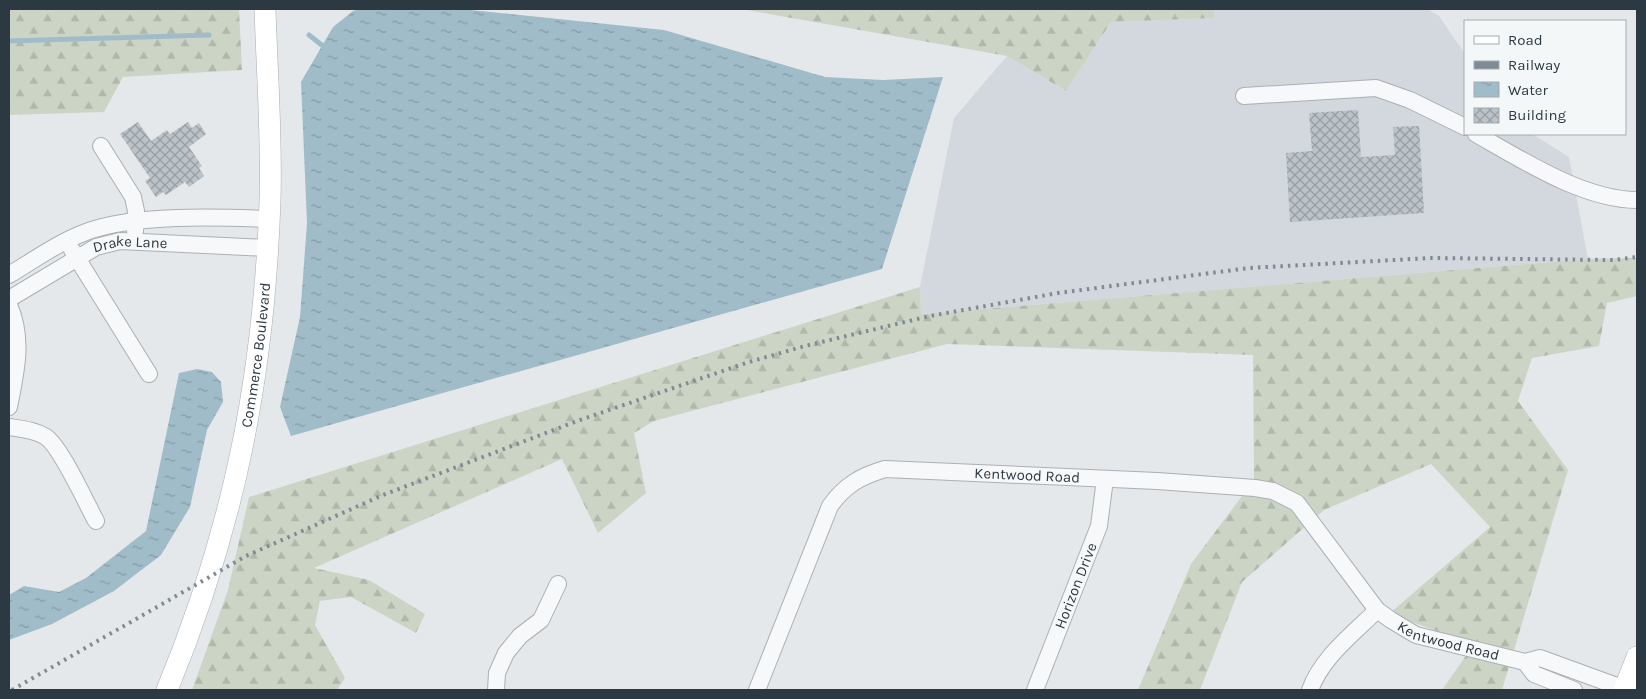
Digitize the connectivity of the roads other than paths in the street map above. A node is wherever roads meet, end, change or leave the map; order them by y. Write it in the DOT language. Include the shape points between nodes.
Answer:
graph roads {
  1 [pos="265,9"];
  2 [pos="1244,96"];
  3 [pos="1464,127"];
  4 [pos="1478,135"];
  5 [pos="101,146"];
  6 [pos="1637,200"];
  7 [pos="269,219"];
  8 [pos="136,221"];
  9 [pos="67,241"];
  10 [pos="134,241"];
  11 [pos="268,248"];
  12 [pos="76,258"];
  13 [pos="9,275"];
  14 [pos="9,299"];
  15 [pos="9,304"];
  16 [pos="149,374"];
  17 [pos="9,407"];
  18 [pos="9,427"];
  19 [pos="1104,478"];
  20 [pos="96,521"];
  21 [pos="558,584"];
  22 [pos="1377,610"];
  23 [pos="1637,657"];
  24 [pos="1525,662"];
  25 [pos="168,690"];
  26 [pos="496,690"];
  27 [pos="757,690"];
  28 [pos="1036,690"];
  29 [pos="1310,690"];
  30 [pos="1574,690"];
  31 [pos="1624,690"];
  1 -- 7 [label="main road, Commerce Boulevard"];
  2 -- 3 [label="street" via="1376,88 1410,100"];
  4 -- 6 [label="street" via="1541,171 1604,196"];
  5 -- 8 [label="street" via="133,197"];
  7 -- 8 [label="street, Drake Lane"];
  7 -- 11 [label="main road, Commerce Boulevard"];
  8 -- 9 [label="street, Drake Lane" via="86,232"];
  8 -- 10 [label="street"];
  9 -- 12 [label="street"];
  9 -- 13 [label="street, Drake Lane"];
  10 -- 11 [label="street, Drake Lane"];
  10 -- 12 [label="street, Drake Lane" via="106,244"];
  11 -- 25 [label="main road, Commerce Boulevard" via="253,396 229,512 213,567"];
  12 -- 14 [label="street, Drake Lane"];
  12 -- 16 [label="street"];
  15 -- 17 [label="street" via="19,351"];
  18 -- 20 [label="street" via="35,431 48,438 60,453"];
  19 -- 22 [label="street, Kentwood Road" via="1273,491 1297,503"];
  19 -- 27 [label="street, Kentwood Road" via="885,469 851,482 830,506"];
  19 -- 28 [label="street, Horizon Drive" via="1099,526"];
  21 -- 26 [label="street" via="541,620 520,636 506,653 497,673"];
  22 -- 24 [label="street, Kentwood Road" via="1416,635"];
  22 -- 29 [label="street" via="1326,660"];
  23 -- 31 [label="main road"];
  24 -- 30 [label="street, Kentwood Road" via="1534,674"];
  24 -- 31 [label="street, Kentwood Road" via="1540,658"];
}
